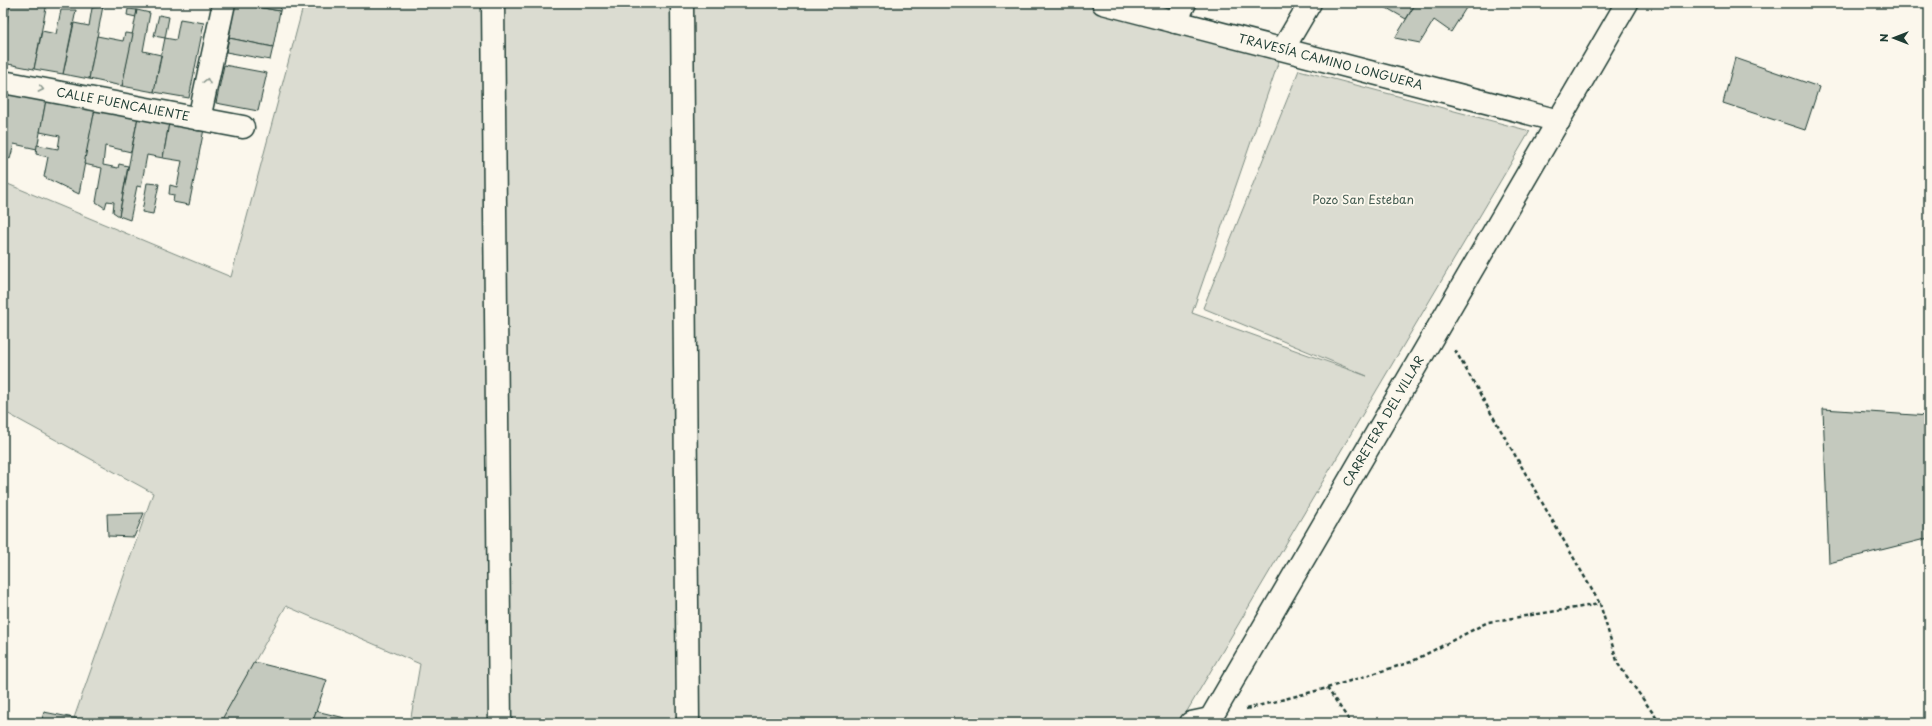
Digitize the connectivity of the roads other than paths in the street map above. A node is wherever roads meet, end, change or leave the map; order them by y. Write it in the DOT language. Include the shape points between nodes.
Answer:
graph roads {
  1 [pos="224,3"];
  2 [pos="493,3"];
  3 [pos="682,3"];
  4 [pos="1103,3"];
  5 [pos="1185,3"];
  6 [pos="1310,3"];
  7 [pos="1627,3"];
  8 [pos="1175,22"];
  9 [pos="1283,50"];
  10 [pos="3,82"];
  11 [pos="199,119"];
  12 [pos="1559,121"];
  13 [pos="243,127"];
  14 [pos="1203,722"];
  15 [pos="500,723"];
  16 [pos="688,723"];
  11 -- 1 [label="street, one-way"];
  2 -- 15 [label="street"];
  3 -- 16 [label="street"];
  4 -- 8 [label="street, TRAVESÍA CAMINO LONGUERA"];
  5 -- 8 [label="street"];
  6 -- 9 [label="street"];
  7 -- 12 [label="street, CARRETERA DEL VILLAR"];
  8 -- 9 [label="street, TRAVESÍA CAMINO LONGUERA"];
  9 -- 12 [label="street, TRAVESÍA CAMINO LONGUERA"];
  10 -- 11 [label="street, CALLE FUENCALIENTE, one-way"];
  11 -- 13 [label="street, CALLE FUENCALIENTE"];
  12 -- 14 [label="street, CARRETERA DEL VILLAR"];
}
